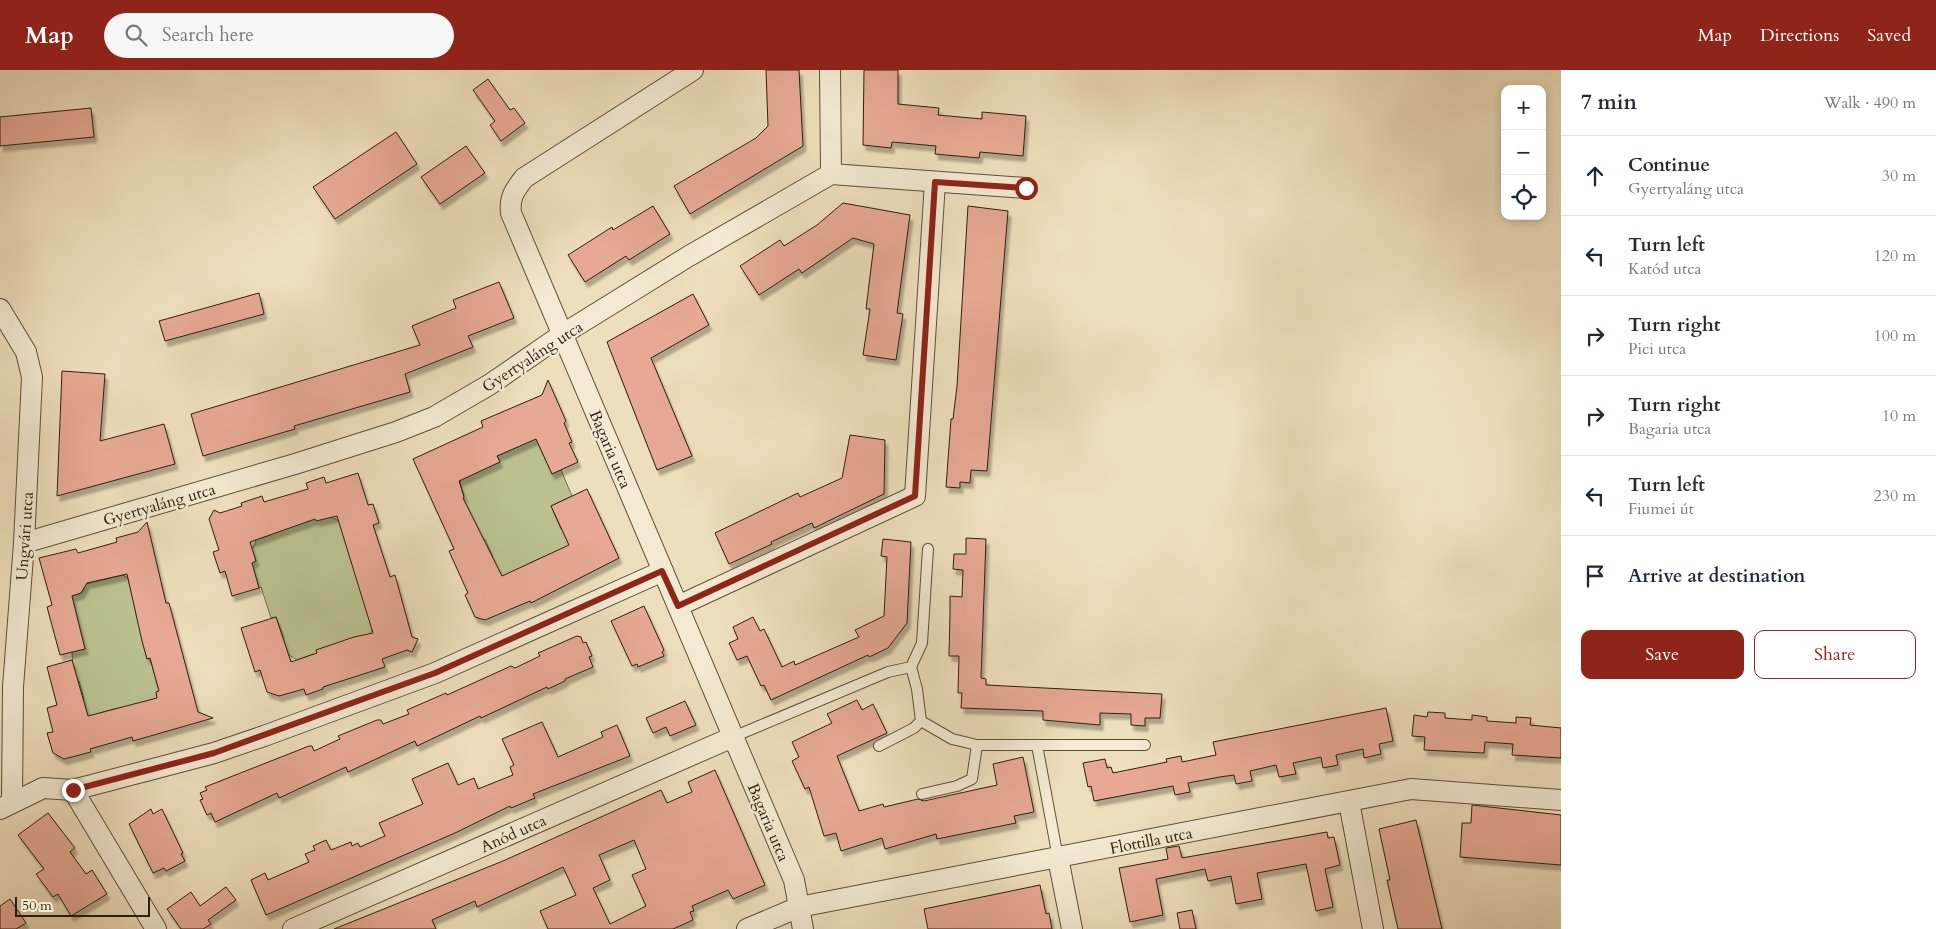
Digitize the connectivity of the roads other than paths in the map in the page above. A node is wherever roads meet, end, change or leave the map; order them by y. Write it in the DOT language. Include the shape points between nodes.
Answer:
graph roads {
  1 [pos="692,70"];
  2 [pos="830,70"];
  3 [pos="831,174"];
  4 [pos="935,182"];
  5 [pos="1026,188"];
  6 [pos="0,309"];
  7 [pos="563,334"];
  8 [pos="24,543"];
  9 [pos="928,549"];
  10 [pos="662,571"];
  11 [pos="678,606"];
  12 [pos="0,665"];
  13 [pos="911,667"];
  14 [pos="13,687"];
  15 [pos="921,722"];
  16 [pos="733,737"];
  17 [pos="977,745"];
  18 [pos="1037,745"];
  19 [pos="1145,745"];
  20 [pos="879,746"];
  21 [pos="73,790"];
  22 [pos="922,794"];
  23 [pos="1561,800"];
  24 [pos="1349,802"];
  25 [pos="6,806"];
  26 [pos="1058,858"];
  27 [pos="799,907"];
  28 [pos="156,929"];
  29 [pos="293,929"];
  30 [pos="747,929"];
  31 [pos="803,929"];
  32 [pos="1072,929"];
  33 [pos="1373,929"];
  1 -- 7 [label="street, Bagaria utca" via="524,178 514,191 511,213"];
  2 -- 3 [label="street"];
  3 -- 4 [label="street"];
  3 -- 7 [label="street, Gyertyaláng utca"];
  4 -- 5 [label="street"];
  4 -- 11 [label="street" via="915,496"];
  6 -- 8 [label="street, Ungvári utca" via="26,352 32,377"];
  7 -- 8 [label="street, Gyertyaláng utca" via="489,385 434,417 411,426 201,493"];
  7 -- 10 [label="street, Bagaria utca"];
  8 -- 14 [label="street, Ungvári utca"];
  9 -- 13 [label="lane" via="922,643"];
  10 -- 11 [label="street, Bagaria utca"];
  10 -- 21 [label="street" via="417,680 214,753"];
  11 -- 16 [label="street, Bagaria utca"];
  12 -- 14 [label="street"];
  13 -- 15 [label="lane"];
  13 -- 16 [label="lane" via="888,672"];
  14 -- 25 [label="street, Ungvári utca"];
  15 -- 17 [label="lane" via="952,739"];
  15 -- 20 [label="lane"];
  16 -- 27 [label="street, Bagaria utca" via="794,880"];
  16 -- 29 [label="street, Anód utca"];
  17 -- 18 [label="lane"];
  17 -- 22 [label="lane" via="972,779"];
  18 -- 19 [label="lane"];
  18 -- 26 [label="lane"];
  21 -- 25 [label="street" via="43,788"];
  21 -- 28 [label="street"];
  23 -- 24 [label="street, Flottilla utca" via="1410,789"];
  24 -- 26 [label="street, Flottilla utca"];
  24 -- 33 [label="street"];
  26 -- 27 [label="street, Flottilla utca"];
  26 -- 32 [label="street"];
  27 -- 30 [label="street, Flottilla utca"];
  27 -- 31 [label="street, Bagaria utca"];
}
